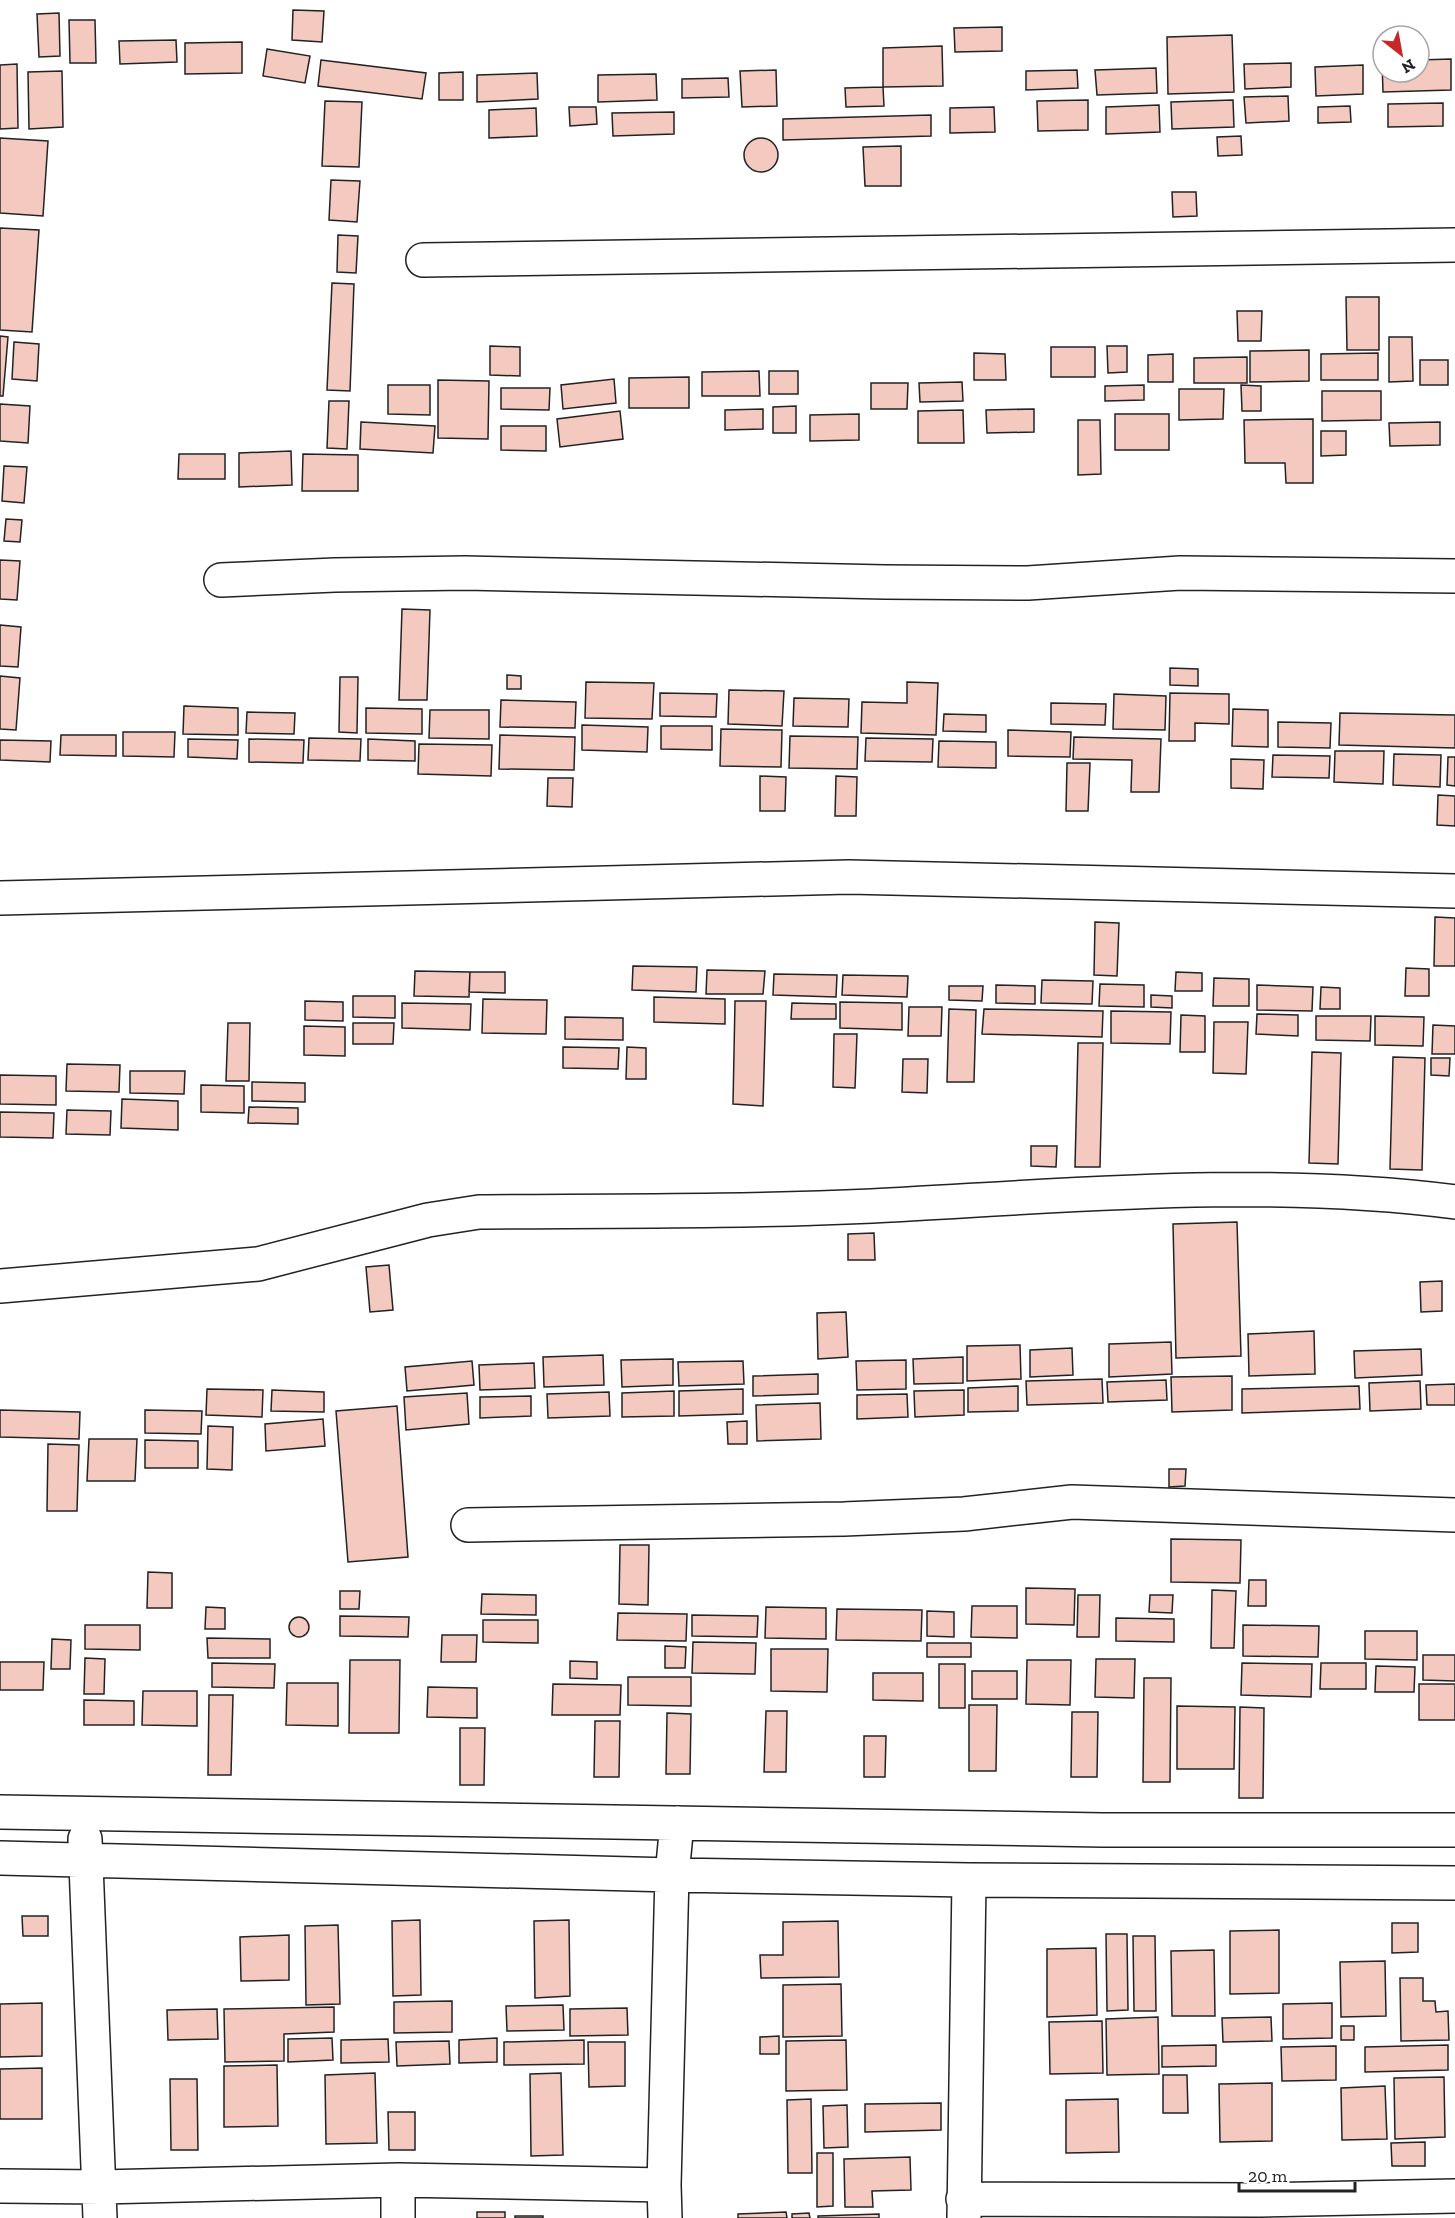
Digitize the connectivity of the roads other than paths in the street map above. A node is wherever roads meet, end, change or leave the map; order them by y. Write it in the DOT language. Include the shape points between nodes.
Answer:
graph roads {
  1 [pos="1455,245"];
  2 [pos="423,260"];
  3 [pos="1455,576"];
  4 [pos="221,580"];
  5 [pos="1455,891"];
  6 [pos="0,898"];
  7 [pos="1455,1202"];
  8 [pos="0,1286"];
  9 [pos="1455,1515"];
  10 [pos="468,1525"];
  11 [pos="0,1812"];
  12 [pos="84,1813"];
  13 [pos="677,1823"];
  14 [pos="1455,1830"];
  15 [pos="0,1858"];
  16 [pos="86,1860"];
  17 [pos="672,1875"];
  18 [pos="969,1880"];
  19 [pos="1455,1884"];
  20 [pos="398,2180"];
  21 [pos="664,2185"];
  22 [pos="0,2186"];
  23 [pos="1455,2196"];
  24 [pos="100,2203"];
  25 [pos="963,2208"];
  26 [pos="1260,2209"];
  27 [pos="398,2218"];
  28 [pos="665,2218"];
  1 -- 2 [label="street"];
  3 -- 4 [label="street" via="1180,573 1028,583 465,573"];
  5 -- 6 [label="street" via="849,878"];
  7 -- 8 [label="street" via="1333,1190 1272,1189 824,1208 479,1212 428,1220 258,1264"];
  9 -- 10 [label="street" via="1072,1502 964,1514 844,1519"];
  11 -- 12 [label="street"];
  12 -- 13 [label="street"];
  12 -- 16 [label="street"];
  13 -- 14 [label="street" via="1103,1830"];
  13 -- 17 [label="street"];
  15 -- 16 [label="street"];
  16 -- 17 [label="street"];
  16 -- 24 [label="street"];
  17 -- 18 [label="street"];
  17 -- 21 [label="street"];
  18 -- 19 [label="street"];
  18 -- 25 [label="street"];
  20 -- 21 [label="street"];
  20 -- 24 [label="street"];
  20 -- 27 [label="street"];
  21 -- 28 [label="street"];
  22 -- 24 [label="street"];
  23 -- 26 [label="street"];
  25 -- 26 [label="street"];
}
